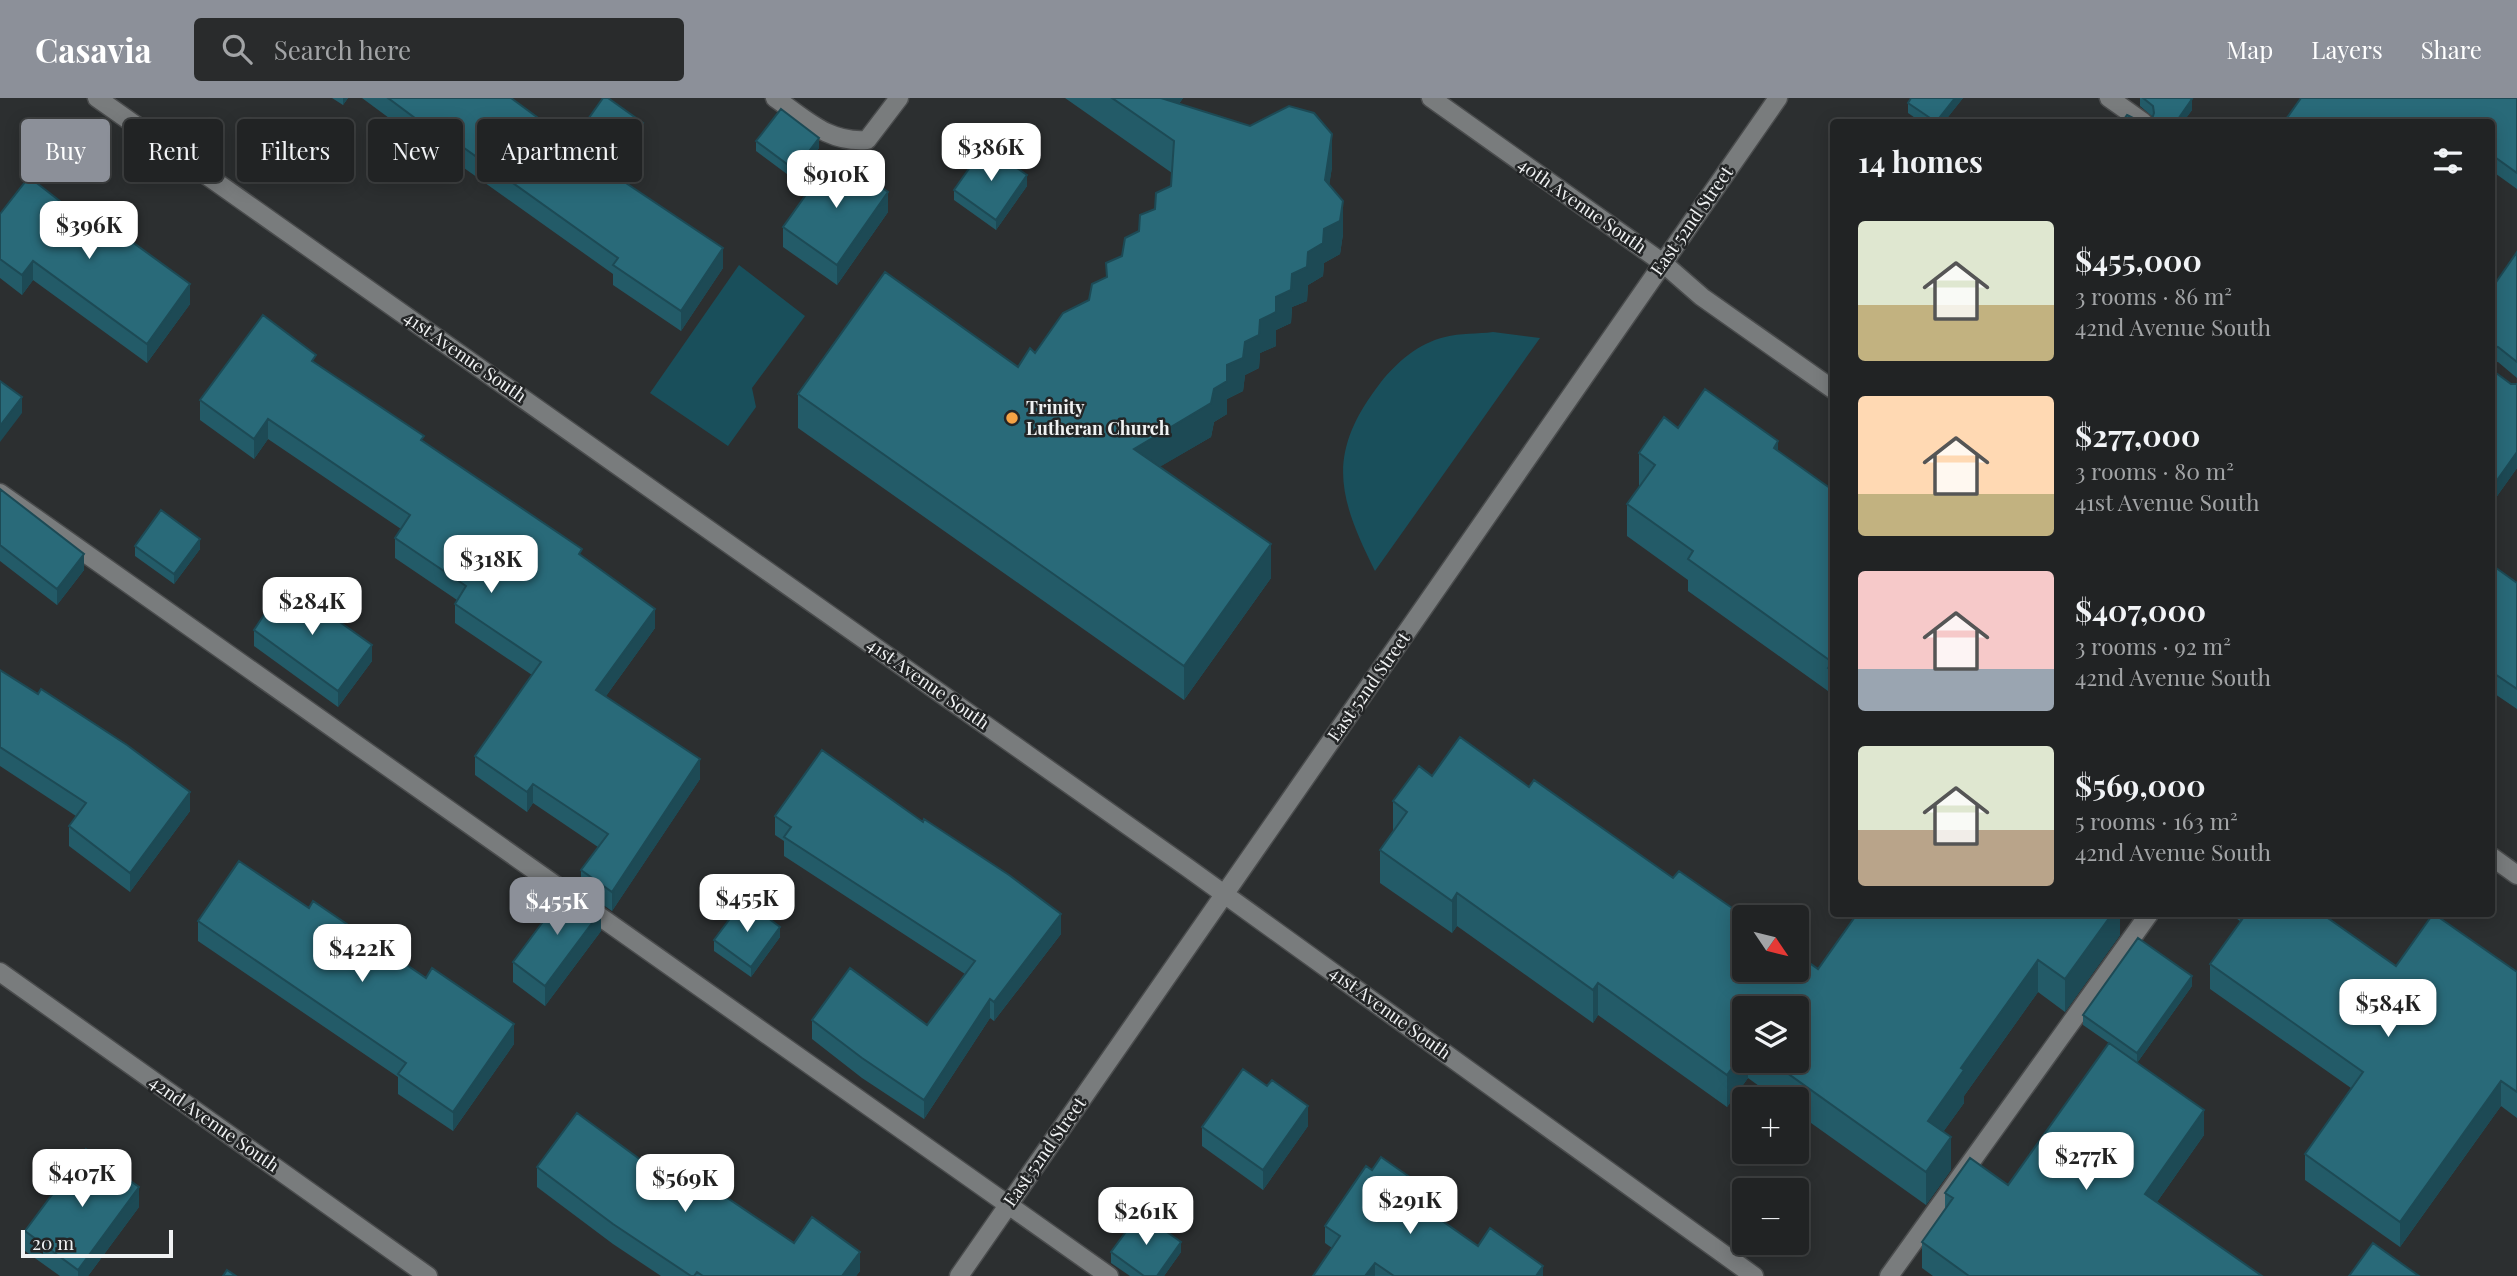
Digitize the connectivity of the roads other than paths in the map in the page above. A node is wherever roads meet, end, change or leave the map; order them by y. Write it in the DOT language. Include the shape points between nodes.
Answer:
graph roads {
  1 [pos="97,98"];
  2 [pos="775,98"];
  3 [pos="899,98"];
  4 [pos="1431,98"];
  5 [pos="1778,98"];
  6 [pos="2109,98"];
  7 [pos="2139,119"];
  8 [pos="1663,263"];
  9 [pos="1830,387"];
  10 [pos="0,493"];
  11 [pos="2495,859"];
  12 [pos="2517,875"];
  13 [pos="1224,894"];
  14 [pos="2147,917"];
  15 [pos="0,972"];
  16 [pos="1009,1205"];
  17 [pos="428,1276"];
  18 [pos="959,1276"];
  19 [pos="1109,1276"];
  20 [pos="1754,1276"];
  21 [pos="1889,1276"];
  1 -- 13 [label="street, 41st Avenue South"];
  2 -- 3 [label="street" via="823,131 847,141 867,139"];
  4 -- 8 [label="street, 40th Avenue South"];
  5 -- 8 [label="street, East 52nd Street"];
  6 -- 7 [label="street"];
  8 -- 9 [label="street, 40th Avenue South" via="1702,297"];
  8 -- 13 [label="street, East 52nd Street"];
  10 -- 16 [label="street"];
  11 -- 12 [label="street"];
  13 -- 16 [label="street, East 52nd Street"];
  13 -- 20 [label="street, 41st Avenue South"];
  14 -- 21 [label="street"];
  15 -- 17 [label="street, 42nd Avenue South"];
  16 -- 18 [label="street, East 52nd Street"];
  16 -- 19 [label="street"];
}
